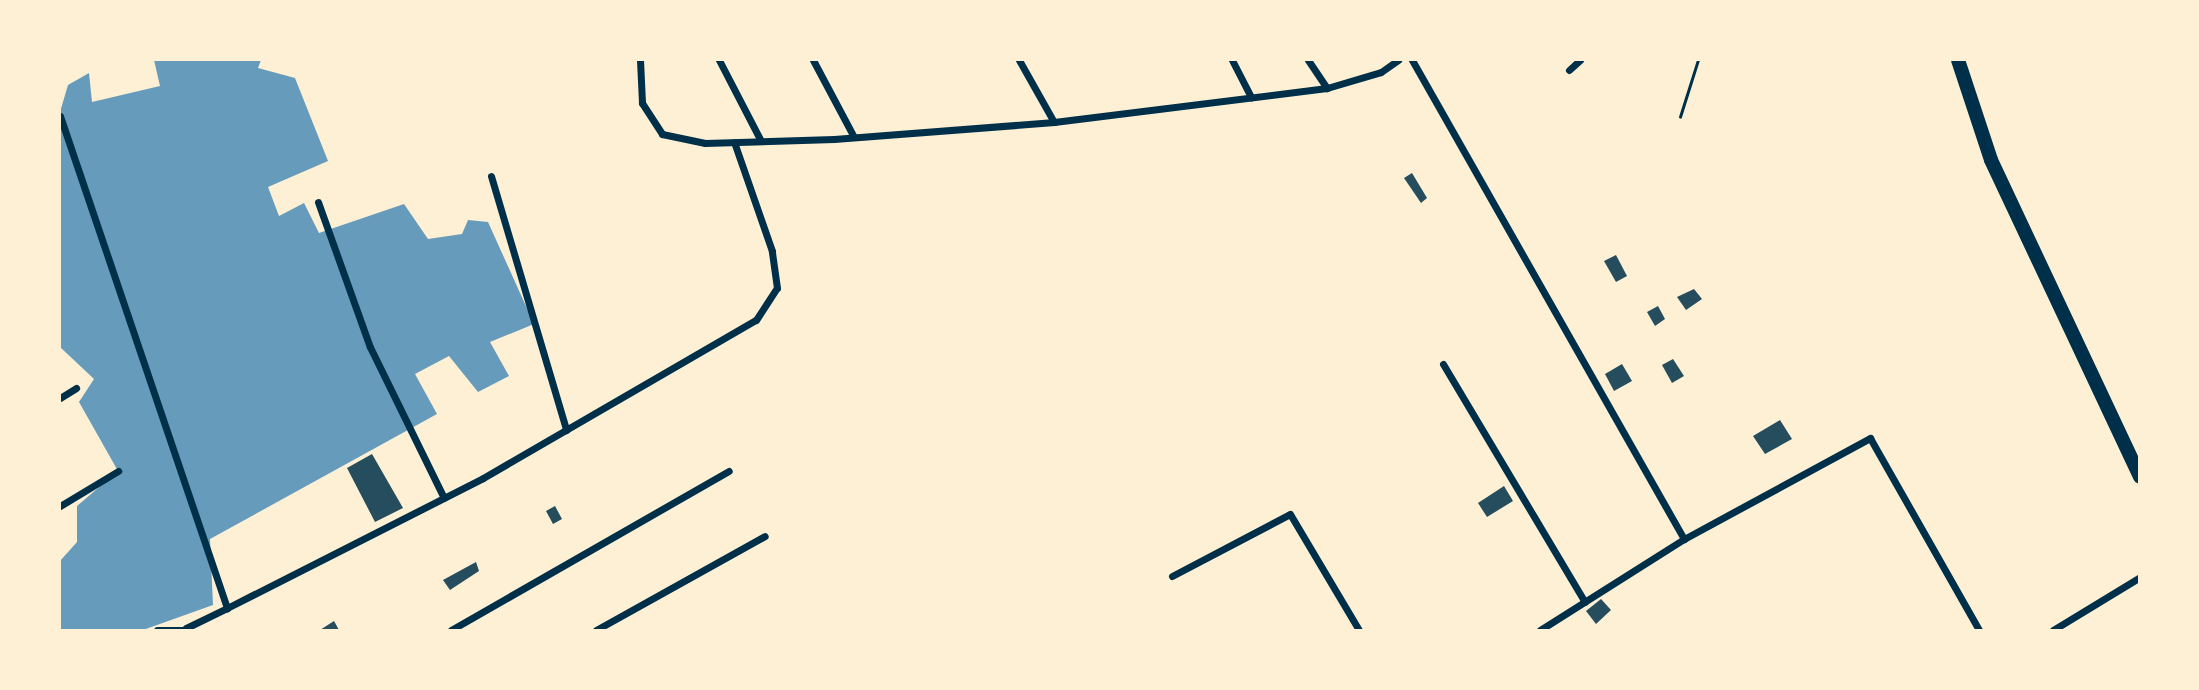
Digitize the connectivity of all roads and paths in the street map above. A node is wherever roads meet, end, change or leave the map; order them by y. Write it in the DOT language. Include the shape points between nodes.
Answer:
graph roads {
  1 [pos="640,60"];
  2 [pos="719,60"];
  3 [pos="813,60"];
  4 [pos="1019,60"];
  5 [pos="1232,60"];
  6 [pos="1308,60"];
  7 [pos="1398,60"];
  8 [pos="1412,60"];
  9 [pos="1580,60"];
  10 [pos="1698,60"];
  11 [pos="1958,60"];
  12 [pos="1569,70"];
  13 [pos="1327,88"];
  14 [pos="1251,97"];
  15 [pos="60,116"];
  16 [pos="1680,117"];
  17 [pos="1054,122"];
  18 [pos="854,137"];
  19 [pos="761,141"];
  20 [pos="734,142"];
  21 [pos="491,176"];
  22 [pos="318,202"];
  23 [pos="1443,364"];
  24 [pos="76,388"];
  25 [pos="60,398"];
  26 [pos="566,430"];
  27 [pos="118,471"];
  28 [pos="729,471"];
  29 [pos="2140,477"];
  30 [pos="444,498"];
  31 [pos="60,506"];
  32 [pos="765,536"];
  33 [pos="1684,538"];
  34 [pos="1172,576"];
  35 [pos="2140,578"];
  36 [pos="1585,602"];
  37 [pos="227,608"];
  38 [pos="466,622"];
  39 [pos="1553,627"];
  40 [pos="187,629"];
  41 [pos="157,631"];
  42 [pos="451,631"];
  43 [pos="471,631"];
  44 [pos="596,631"];
  45 [pos="1359,631"];
  46 [pos="1540,631"];
  47 [pos="1979,631"];
  48 [pos="2053,631"];
  1 -- 20 [label="street" via="642,103 662,134 705,143"];
  2 -- 19 [label="street"];
  3 -- 18 [label="street"];
  4 -- 17 [label="street"];
  5 -- 14 [label="street"];
  6 -- 13 [label="street"];
  7 -- 13 [label="street" via="1381,72"];
  8 -- 33 [label="street"];
  9 -- 12 [label="street"];
  10 -- 16 [label="path"];
  11 -- 29 [label="main road" via="1990,160"];
  13 -- 14 [label="street"];
  14 -- 17 [label="street"];
  15 -- 37 [label="street"];
  17 -- 18 [label="street"];
  18 -- 19 [label="street"];
  19 -- 20 [label="street"];
  20 -- 26 [label="street" via="772,251 776,288 756,320"];
  21 -- 26 [label="street"];
  22 -- 30 [label="street" via="370,347"];
  23 -- 36 [label="street"];
  24 -- 25 [label="street"];
  26 -- 30 [label="street"];
  27 -- 31 [label="street"];
  28 -- 38 [label="street"];
  30 -- 37 [label="street"];
  32 -- 44 [label="street"];
  33 -- 36 [label="street"];
  33 -- 47 [label="street" via="1870,438"];
  34 -- 45 [label="street" via="1290,514"];
  35 -- 48 [label="street"];
  36 -- 39 [label="street"];
  37 -- 40 [label="street"];
  38 -- 42 [label="street"];
  38 -- 43 [label="street"];
  39 -- 46 [label="street"];
  40 -- 41 [label="street"];
}
